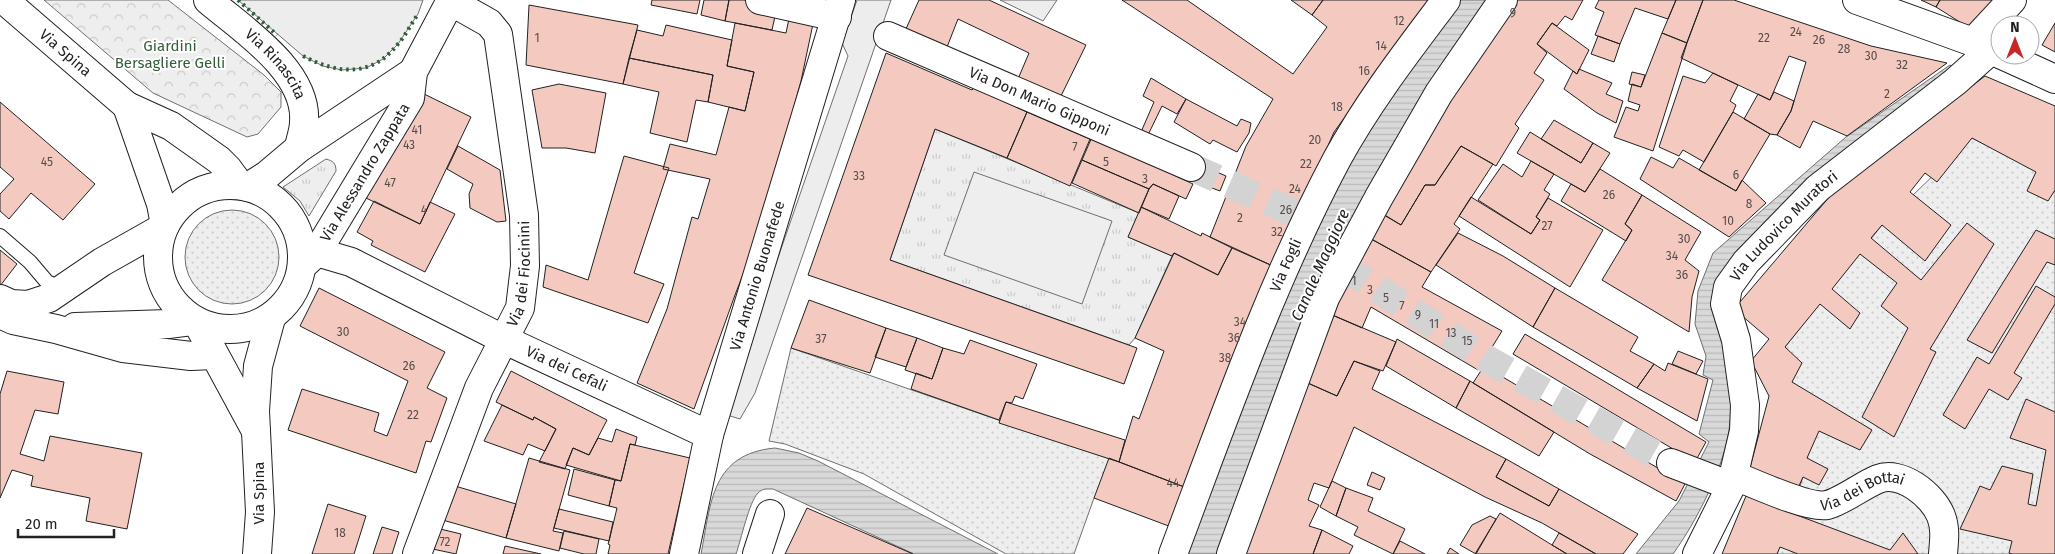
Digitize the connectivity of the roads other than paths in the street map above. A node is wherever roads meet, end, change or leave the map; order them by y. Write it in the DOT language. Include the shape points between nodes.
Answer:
graph roads {
  1 [pos="4,0"];
  2 [pos="208,0"];
  3 [pos="450,0"];
  4 [pos="760,0"];
  5 [pos="1446,0"];
  6 [pos="1503,0"];
  7 [pos="1857,0"];
  8 [pos="2012,0"];
  9 [pos="839,8"];
  10 [pos="2006,15"];
  11 [pos="888,36"];
  12 [pos="1990,50"];
  13 [pos="1990,51"];
  14 [pos="2024,65"];
  15 [pos="413,72"];
  16 [pos="2055,79"];
  17 [pos="127,106"];
  18 [pos="299,148"];
  19 [pos="1191,167"];
  20 [pos="243,185"];
  21 [pos="165,226"];
  22 [pos="0,236"];
  23 [pos="310,259"];
  24 [pos="62,289"];
  25 [pos="0,299"];
  26 [pos="0,314"];
  27 [pos="271,318"];
  28 [pos="195,323"];
  29 [pos="93,325"];
  30 [pos="56,329"];
  31 [pos="505,340"];
  32 [pos="214,355"];
  33 [pos="256,432"];
  34 [pos="709,435"];
  35 [pos="1671,463"];
  36 [pos="1732,481"];
  37 [pos="770,514"];
  38 [pos="258,554"];
  39 [pos="417,554"];
  40 [pos="684,554"];
  41 [pos="757,554"];
  42 [pos="1173,554"];
  43 [pos="1230,554"];
  44 [pos="1697,554"];
  45 [pos="1943,554"];
  1 -- 17 [label="street, Via Spina"];
  2 -- 18 [label="street, Via Rinascita" via="273,56 298,88 304,122"];
  3 -- 15 [label="street, Via Alessandro Zappata"];
  3 -- 31 [label="street, Via dei Fiocinini" via="489,23 498,34 502,54 524,215 525,266 520,308"];
  4 -- 9 [label="street"];
  5 -- 42 [label="street, Via Fogli" via="1376,94 1304,218"];
  6 -- 43 [label="street" via="1439,93 1325,298"];
  7 -- 12 [label="street"];
  8 -- 10 [label="street, Via Ludovico Muratori"];
  9 -- 34 [label="street, Via Antonio Buonafede"];
  11 -- 19 [label="street, Via Don Mario Gipponi"];
  13 -- 36 [label="street, Via Ludovico Muratori" via="1955,82 1818,188 1746,262 1728,287 1725,304 1736,340 1745,405 1744,431"];
  14 -- 16 [label="street"];
  15 -- 18 [label="street, Via Alessandro Zappata"];
  15 -- 23 [label="street, Via Alessandro Zappata" via="410,98"];
  17 -- 20 [label="street, Via Spina" via="171,126 219,160"];
  17 -- 21 [label="street" via="161,204"];
  18 -- 20 [label="street, Via Alessandro Zappata" via="267,175"];
  20 -- 21 [label="street" via="213,186 194,194 178,207"];
  20 -- 23 [label="street" via="271,197 290,214"];
  21 -- 24 [label="street"];
  21 -- 28 [label="street" via="158,252 161,278 168,294"];
  22 -- 24 [label="lane" via="47,282"];
  23 -- 27 [label="street" via="289,299"];
  23 -- 31 [label="street, Via dei Cefali" via="351,262"];
  24 -- 25 [label="street" via="49,298 28,305 11,304"];
  24 -- 29 [label="street" via="74,297"];
  26 -- 30 [label="street" via="12,320"];
  27 -- 28 [label="street" via="253,326 222,329"];
  27 -- 33 [label="street, Via Spina" via="258,366"];
  28 -- 29 [label="street"];
  28 -- 32 [label="street, Via Spina"];
  29 -- 30 [label="street"];
  30 -- 32 [label="street" via="123,348 191,356"];
  31 -- 34 [label="street, Via dei Cefali"];
  31 -- 39 [label="street, Via dei Fiocinini" via="479,388"];
  32 -- 33 [label="street, Via Spina"];
  33 -- 38 [label="street, Via Spina" via="260,512"];
  34 -- 40 [label="street, Via Antonio Buonafede"];
  35 -- 36 [label="street, Via dei Bottai"];
  36 -- 44 [label="street, Via Ludovico Muratori"];
  36 -- 45 [label="street, Via dei Bottai" via="1810,504 1827,505 1879,479 1900,478 1934,503 1945,531"];
  37 -- 41 [label="street"];
}
